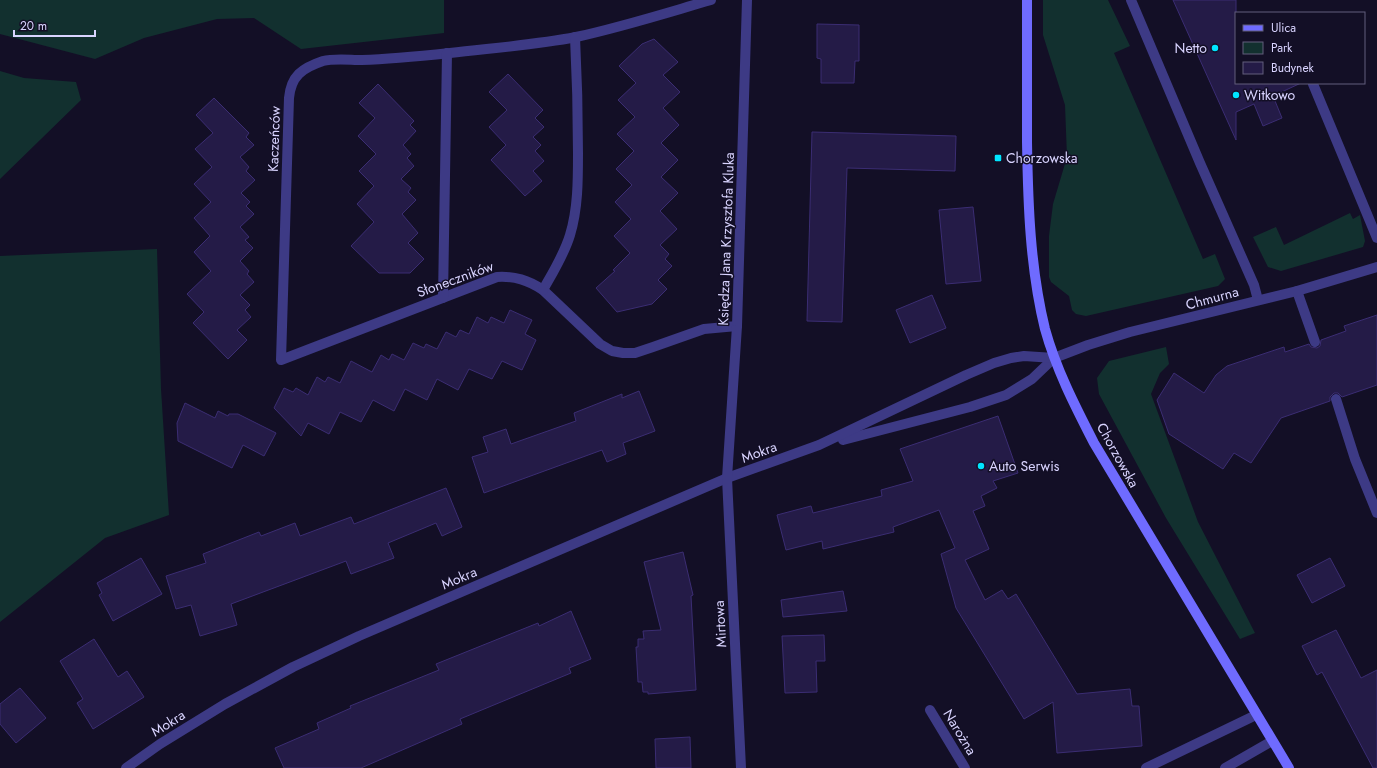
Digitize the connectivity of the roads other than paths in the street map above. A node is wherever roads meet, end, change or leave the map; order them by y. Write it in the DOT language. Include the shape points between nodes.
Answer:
graph roads {
  1 [pos="711,0"];
  2 [pos="747,0"];
  3 [pos="1027,0"];
  4 [pos="1131,0"];
  5 [pos="575,37"];
  6 [pos="447,53"];
  7 [pos="1313,84"];
  8 [pos="1377,238"];
  9 [pos="1377,267"];
  10 [pos="543,290"];
  11 [pos="1297,291"];
  12 [pos="443,298"];
  13 [pos="1258,300"];
  14 [pos="737,326"];
  15 [pos="1315,342"];
  16 [pos="1054,358"];
  17 [pos="280,360"];
  18 [pos="1336,399"];
  19 [pos="820,445"];
  20 [pos="727,478"];
  21 [pos="1377,512"];
  22 [pos="930,710"];
  23 [pos="1256,714"];
  24 [pos="1272,741"];
  25 [pos="126,768"];
  26 [pos="741,768"];
  27 [pos="965,768"];
  28 [pos="1146,768"];
  29 [pos="1225,768"];
  30 [pos="1289,768"];
  1 -- 5 [label="street, Kaczeńców"];
  2 -- 14 [label="street, Księdza Jana Krzysztofa Kluka"];
  3 -- 16 [label="street, Chorzowska" via="1028,208 1039,298"];
  4 -- 13 [label="street" via="1254,285"];
  5 -- 6 [label="street, Kaczeńców"];
  5 -- 10 [label="street" via="578,120 578,186 575,212 571,234 563,254"];
  6 -- 12 [label="street"];
  6 -- 17 [label="street, Kaczeńców" via="325,61 304,68 298,73 290,88 289,98"];
  7 -- 8 [label="street"];
  9 -- 11 [label="street, Chmurna"];
  10 -- 12 [label="street, Słoneczników" via="522,279 508,276 497,277"];
  10 -- 14 [label="street, Słoneczników" via="600,344 612,351 634,353 704,329"];
  11 -- 13 [label="street, Chmurna"];
  11 -- 15 [label="street"];
  12 -- 17 [label="street, Słoneczników"];
  13 -- 16 [label="street, Chmurna" via="1130,332"];
  14 -- 20 [label="street, Księdza Jana Krzysztofa Kluka"];
  16 -- 19 [label="street, Mokra" via="1024,356 994,363"];
  16 -- 19 [label="street, Mokra" via="1032,379 995,399 920,421"];
  16 -- 23 [label="street, Chorzowska" via="1094,443"];
  18 -- 21 [label="street" via="1355,459"];
  19 -- 20 [label="street, Mokra"];
  20 -- 25 [label="street, Mokra" via="293,666 219,707"];
  20 -- 26 [label="street, Mirtowa"];
  22 -- 27 [label="street, Narożna"];
  23 -- 24 [label="street, Chorzowska"];
  23 -- 28 [label="street"];
  24 -- 29 [label="street"];
  24 -- 30 [label="street, Chorzowska"];
}
